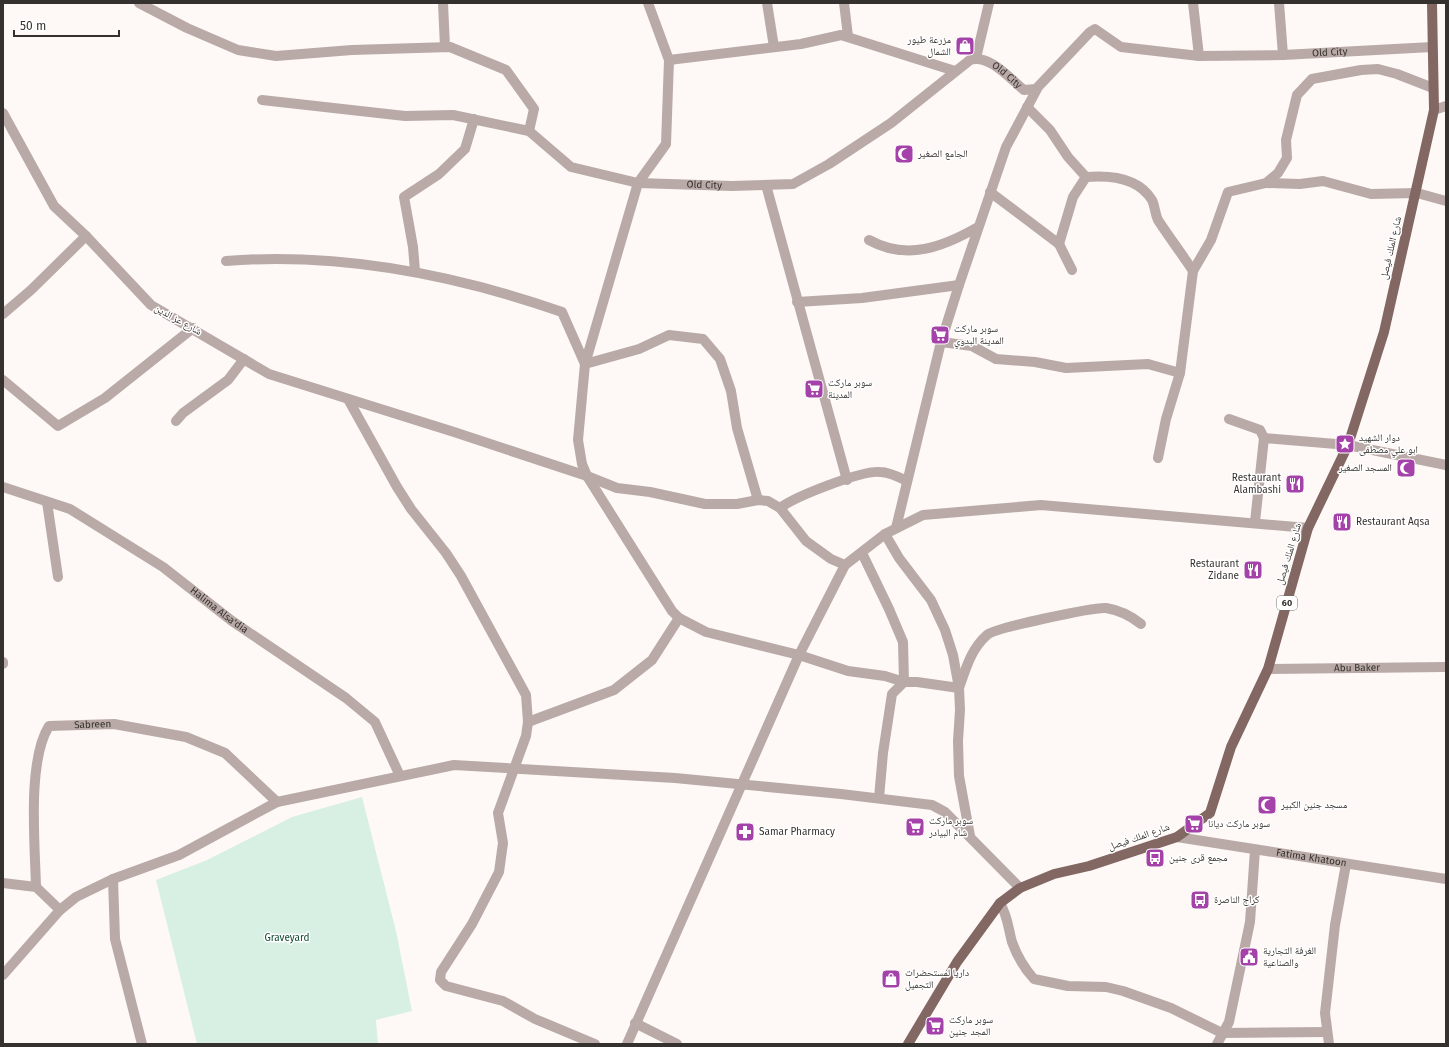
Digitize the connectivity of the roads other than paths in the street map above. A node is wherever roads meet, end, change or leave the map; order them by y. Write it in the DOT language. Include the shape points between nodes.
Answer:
graph roads {
  1 [pos="139,3"];
  2 [pos="156,3"];
  3 [pos="443,3"];
  4 [pos="648,3"];
  5 [pos="766,3"];
  6 [pos="844,3"];
  7 [pos="989,3"];
  8 [pos="1193,3"];
  9 [pos="1279,3"];
  10 [pos="1432,3"];
  11 [pos="168,18"];
  12 [pos="848,36"];
  13 [pos="445,47"];
  14 [pos="1432,47"];
  15 [pos="774,48"];
  16 [pos="1283,55"];
  17 [pos="1200,56"];
  18 [pos="976,58"];
  19 [pos="669,60"];
  20 [pos="955,71"];
  21 [pos="1433,88"];
  22 [pos="1036,89"];
  23 [pos="262,100"];
  24 [pos="1446,106"];
  25 [pos="1027,107"];
  26 [pos="1434,110"];
  27 [pos="3,113"];
  28 [pos="474,119"];
  29 [pos="529,131"];
  30 [pos="1086,177"];
  31 [pos="1266,182"];
  32 [pos="638,183"];
  33 [pos="766,185"];
  34 [pos="990,192"];
  35 [pos="1417,194"];
  36 [pos="1446,201"];
  37 [pos="978,227"];
  38 [pos="86,236"];
  39 [pos="869,240"];
  40 [pos="1058,244"];
  41 [pos="226,261"];
  42 [pos="1072,270"];
  43 [pos="415,271"];
  44 [pos="1193,271"];
  45 [pos="959,285"];
  46 [pos="797,302"];
  47 [pos="3,314"];
  48 [pos="193,328"];
  49 [pos="941,342"];
  50 [pos="244,359"];
  51 [pos="585,364"];
  52 [pos="1180,373"];
  53 [pos="3,380"];
  54 [pos="348,399"];
  55 [pos="1229,419"];
  56 [pos="176,421"];
  57 [pos="1264,438"];
  58 [pos="1348,445"];
  59 [pos="1158,458"];
  60 [pos="1446,464"];
  61 [pos="587,476"];
  62 [pos="847,480"];
  63 [pos="907,481"];
  64 [pos="3,487"];
  65 [pos="758,500"];
  66 [pos="47,502"];
  67 [pos="780,508"];
  68 [pos="1255,522"];
  69 [pos="896,528"];
  70 [pos="1308,528"];
  71 [pos="885,534"];
  72 [pos="862,553"];
  73 [pos="844,565"];
  74 [pos="58,577"];
  75 [pos="679,618"];
  76 [pos="1141,624"];
  77 [pos="799,655"];
  78 [pos="1446,666"];
  79 [pos="1268,669"];
  80 [pos="904,682"];
  81 [pos="959,688"];
  82 [pos="528,722"];
  83 [pos="514,770"];
  84 [pos="400,776"];
  85 [pos="742,784"];
  86 [pos="879,798"];
  87 [pos="277,802"];
  88 [pos="970,836"];
  89 [pos="1177,837"];
  90 [pos="1255,850"];
  91 [pos="1346,864"];
  92 [pos="113,879"];
  93 [pos="1446,879"];
  94 [pos="3,883"];
  95 [pos="36,887"];
  96 [pos="1020,888"];
  97 [pos="1000,903"];
  98 [pos="60,910"];
  99 [pos="3,975"];
  100 [pos="635,1022"];
  101 [pos="1327,1032"];
  102 [pos="1222,1033"];
  103 [pos="142,1044"];
  104 [pos="595,1044"];
  105 [pos="627,1044"];
  106 [pos="677,1044"];
  107 [pos="908,1044"];
  108 [pos="1217,1044"];
  109 [pos="1329,1044"];
  1 -- 11 [label="street"];
  2 -- 11 [label="street"];
  3 -- 13 [label="street"];
  4 -- 19 [label="street"];
  5 -- 15 [label="street"];
  6 -- 12 [label="street"];
  7 -- 18 [label="street"];
  8 -- 17 [label="street"];
  9 -- 16 [label="street"];
  10 -- 14 [label="main road, شارع الملك فيصل / 60"];
  11 -- 13 [label="street" via="238,50 276,56"];
  12 -- 15 [label="street" via="838,35"];
  12 -- 20 [label="street"];
  13 -- 29 [label="street" via="507,71 534,110"];
  14 -- 16 [label="street, Old City"];
  14 -- 21 [label="main road, شارع الملك فيصل / 60"];
  15 -- 19 [label="street"];
  16 -- 17 [label="street, Old City"];
  17 -- 22 [label="street, Old City" via="1121,47 1096,29 1090,32"];
  18 -- 20 [label="street, Old City" via="967,61"];
  18 -- 22 [label="street, Old City" via="987,61 1024,90"];
  19 -- 32 [label="street" via="666,144"];
  20 -- 33 [label="street, Old City" via="891,123 829,164 793,184"];
  21 -- 26 [label="main road, شارع الملك فيصل / 60"];
  21 -- 31 [label="street" via="1378,69 1312,79 1297,95 1286,140 1287,158 1278,173"];
  22 -- 25 [label="street"];
  23 -- 28 [label="street" via="406,116 440,114"];
  24 -- 26 [label="street"];
  25 -- 30 [label="street" via="1050,130 1068,157"];
  25 -- 34 [label="street" via="1006,146"];
  26 -- 35 [label="main road, شارع الملك فيصل / 60"];
  27 -- 38 [label="street, شارع عز الدين" via="54,206"];
  28 -- 29 [label="street"];
  28 -- 43 [label="street" via="465,149 439,174 404,197"];
  29 -- 32 [label="street, Old City" via="572,167"];
  30 -- 40 [label="street" via="1073,197"];
  30 -- 44 [label="street" via="1103,176 1127,180 1143,188 1153,201 1157,219"];
  31 -- 35 [label="street" via="1300,184 1323,181 1371,194"];
  31 -- 44 [label="street" via="1228,192 1211,240"];
  32 -- 33 [label="street, Old City"];
  32 -- 51 [label="street"];
  33 -- 46 [label="street"];
  34 -- 37 [label="street"];
  34 -- 40 [label="street"];
  35 -- 36 [label="street"];
  35 -- 58 [label="main road, شارع الملك فيصل / 60" via="1384,332"];
  37 -- 39 [label="street" via="942,244 908,251 891,250"];
  37 -- 45 [label="street"];
  38 -- 47 [label="street"];
  38 -- 48 [label="street, شارع عز الدين" via="151,305"];
  40 -- 42 [label="street"];
  41 -- 43 [label="street" via="267,258 318,260 382,265"];
  43 -- 51 [label="street" via="471,284 562,312"];
  44 -- 52 [label="street"];
  45 -- 46 [label="street" via="862,298"];
  45 -- 49 [label="street"];
  46 -- 62 [label="street"];
  48 -- 50 [label="street, شارع عز الدين"];
  48 -- 53 [label="street" via="104,398 58,426"];
  49 -- 52 [label="street" via="972,346 996,359 1066,368 1148,364"];
  49 -- 63 [label="street"];
  50 -- 54 [label="street, شارع عز الدين" via="269,374"];
  50 -- 56 [label="street" via="228,380"];
  51 -- 61 [label="street" via="578,440"];
  51 -- 65 [label="street" via="639,349 669,335 703,339 720,359 731,391 737,428"];
  52 -- 59 [label="street" via="1166,419"];
  54 -- 61 [label="street, شارع عز الدين"];
  54 -- 82 [label="street" via="411,509 446,553 474,599 526,695"];
  55 -- 57 [label="street" via="1260,430"];
  57 -- 58 [label="street"];
  57 -- 68 [label="street"];
  58 -- 60 [label="street"];
  58 -- 70 [label="main road, شارع الملك فيصل / 60"];
  61 -- 65 [label="street, شارع عز الدين" via="617,488 705,504 737,504"];
  61 -- 75 [label="street" via="667,604"];
  62 -- 63 [label="street" via="858,475 880,472"];
  62 -- 67 [label="street" via="796,498"];
  63 -- 69 [label="street"];
  64 -- 66 [label="street, Halima Alsa'dia"];
  65 -- 67 [label="street" via="768,501"];
  66 -- 74 [label="street"];
  66 -- 84 [label="street, Halima Alsa'dia" via="70,509 163,567 232,622 370,716"];
  67 -- 73 [label="street" via="806,542"];
  68 -- 69 [label="street" via="1041,505 923,515"];
  68 -- 70 [label="street"];
  69 -- 71 [label="street"];
  70 -- 79 [label="main road, شارع الملك فيصل / 60"];
  71 -- 72 [label="street"];
  71 -- 81 [label="street" via="936,609 952,651"];
  72 -- 73 [label="street"];
  72 -- 80 [label="street" via="890,609 903,642"];
  73 -- 77 [label="street"];
  75 -- 77 [label="street" via="706,632"];
  75 -- 82 [label="street" via="652,660 614,690"];
  76 -- 81 [label="street" via="1123,612 1104,608 1025,622 988,634 969,656"];
  77 -- 80 [label="street" via="848,671 884,676"];
  77 -- 85 [label="street"];
  78 -- 79 [label="street, Abu Baker"];
  79 -- 89 [label="main road, شارع الملك فيصل / 60" via="1231,747 1210,813"];
  80 -- 81 [label="street"];
  80 -- 86 [label="street" via="892,694"];
  81 -- 88 [label="street" via="958,763"];
  82 -- 83 [label="street"];
  83 -- 84 [label="street" via="454,765"];
  83 -- 85 [label="street"];
  83 -- 104 [label="street" via="498,813 503,843 499,872 472,924 441,972 440,978 446,986 503,1001 535,1019"];
  84 -- 87 [label="street"];
  85 -- 86 [label="street"];
  85 -- 100 [label="street"];
  86 -- 88 [label="street" via="939,807"];
  87 -- 92 [label="street" via="179,855"];
  87 -- 95 [label="street, Sabreen" via="225,753 186,737 114,724 49,726 42,737 35,776"];
  88 -- 96 [label="street"];
  89 -- 90 [label="street, Fatima Khatoon"];
  89 -- 96 [label="main road, شارع الملك فيصل / 60" via="1089,866 1054,874"];
  90 -- 91 [label="street, Fatima Khatoon"];
  90 -- 102 [label="street" via="1250,922 1229,1022"];
  91 -- 93 [label="street, Fatima Khatoon"];
  91 -- 101 [label="street" via="1325,1013"];
  92 -- 98 [label="street" via="76,897"];
  92 -- 103 [label="street" via="115,938"];
  94 -- 95 [label="street"];
  95 -- 98 [label="street"];
  96 -- 97 [label="main road, شارع الملك فيصل / 60"];
  97 -- 102 [label="street" via="1007,916 1017,955 1034,979 1068,986 1106,987 1123,991 1171,1008"];
  97 -- 107 [label="main road, شارع الملك فيصل / 60" via="957,962"];
  98 -- 99 [label="street"];
  100 -- 105 [label="street"];
  100 -- 106 [label="street"];
  101 -- 102 [label="street"];
  101 -- 109 [label="street"];
  102 -- 108 [label="street"];
}
